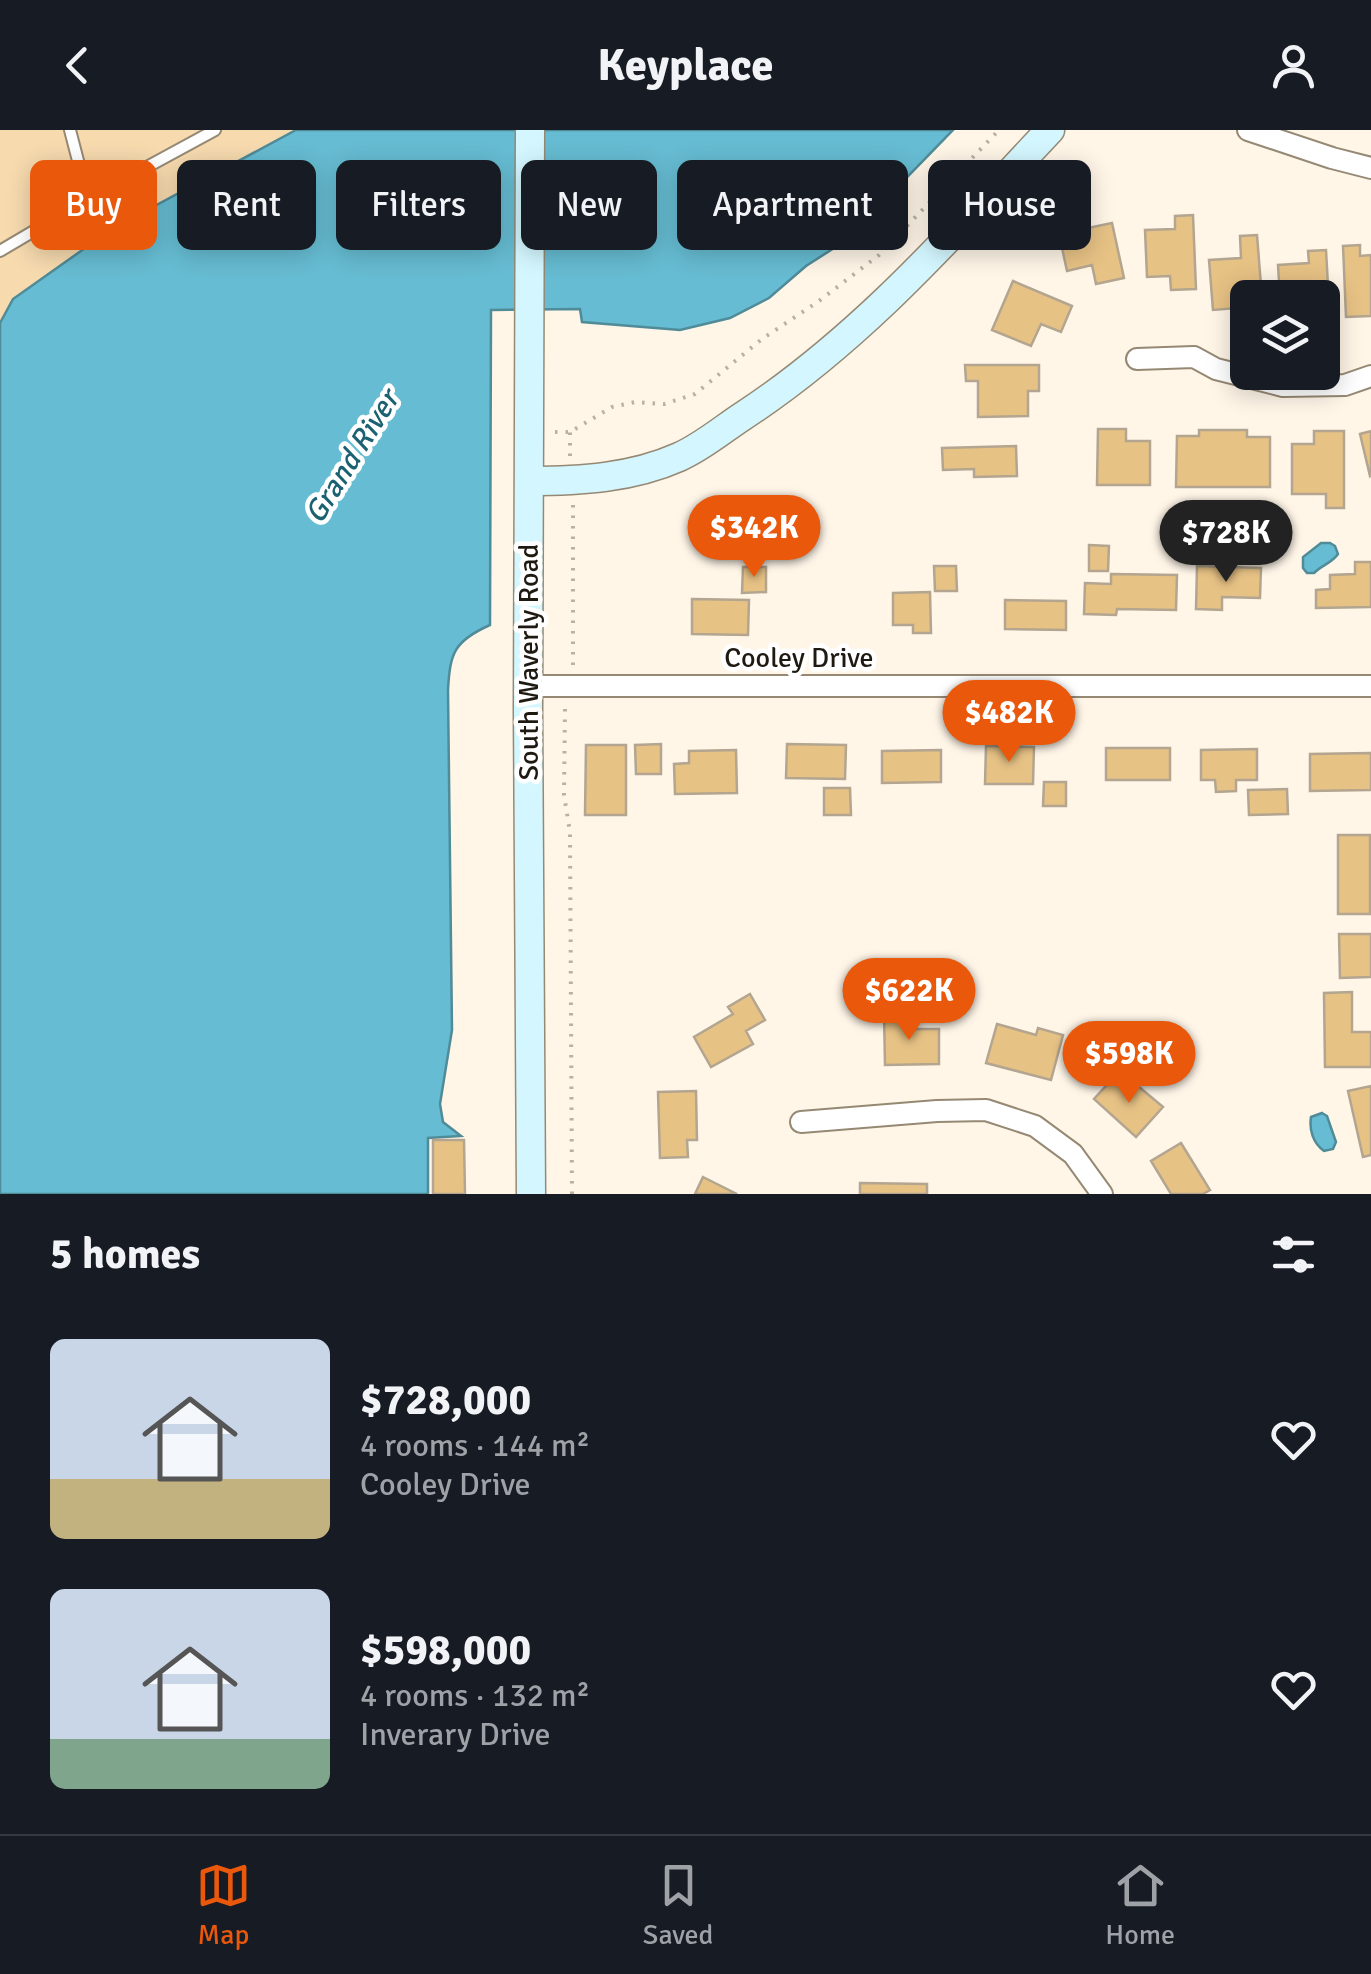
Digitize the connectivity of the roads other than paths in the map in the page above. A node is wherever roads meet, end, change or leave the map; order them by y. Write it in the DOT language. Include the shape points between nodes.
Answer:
graph roads {
  1 [pos="70,130"];
  2 [pos="215,130"];
  3 [pos="530,130"];
  4 [pos="1050,130"];
  5 [pos="1248,130"];
  6 [pos="78,160"];
  7 [pos="157,161"];
  8 [pos="1371,168"];
  9 [pos="30,233"];
  10 [pos="0,251"];
  11 [pos="1137,359"];
  12 [pos="1371,376"];
  13 [pos="530,482"];
  14 [pos="528,686"];
  15 [pos="1371,686"];
  16 [pos="801,1122"];
  17 [pos="531,1194"];
  18 [pos="1102,1194"];
  1 -- 6 [label="lane"];
  2 -- 7 [label="lane"];
  3 -- 13 [label="main road, South Waverly Road"];
  4 -- 13 [label="main road" via="915,274 781,391 681,457 605,478"];
  5 -- 8 [label="street"];
  9 -- 10 [label="lane"];
  11 -- 12 [label="street" via="1194,358 1283,386 1345,385"];
  13 -- 14 [label="main road, South Waverly Road"];
  14 -- 15 [label="street, Cooley Drive"];
  14 -- 17 [label="main road, South Waverly Road"];
  16 -- 18 [label="street" via="986,1110 1035,1126 1073,1154"];
}
